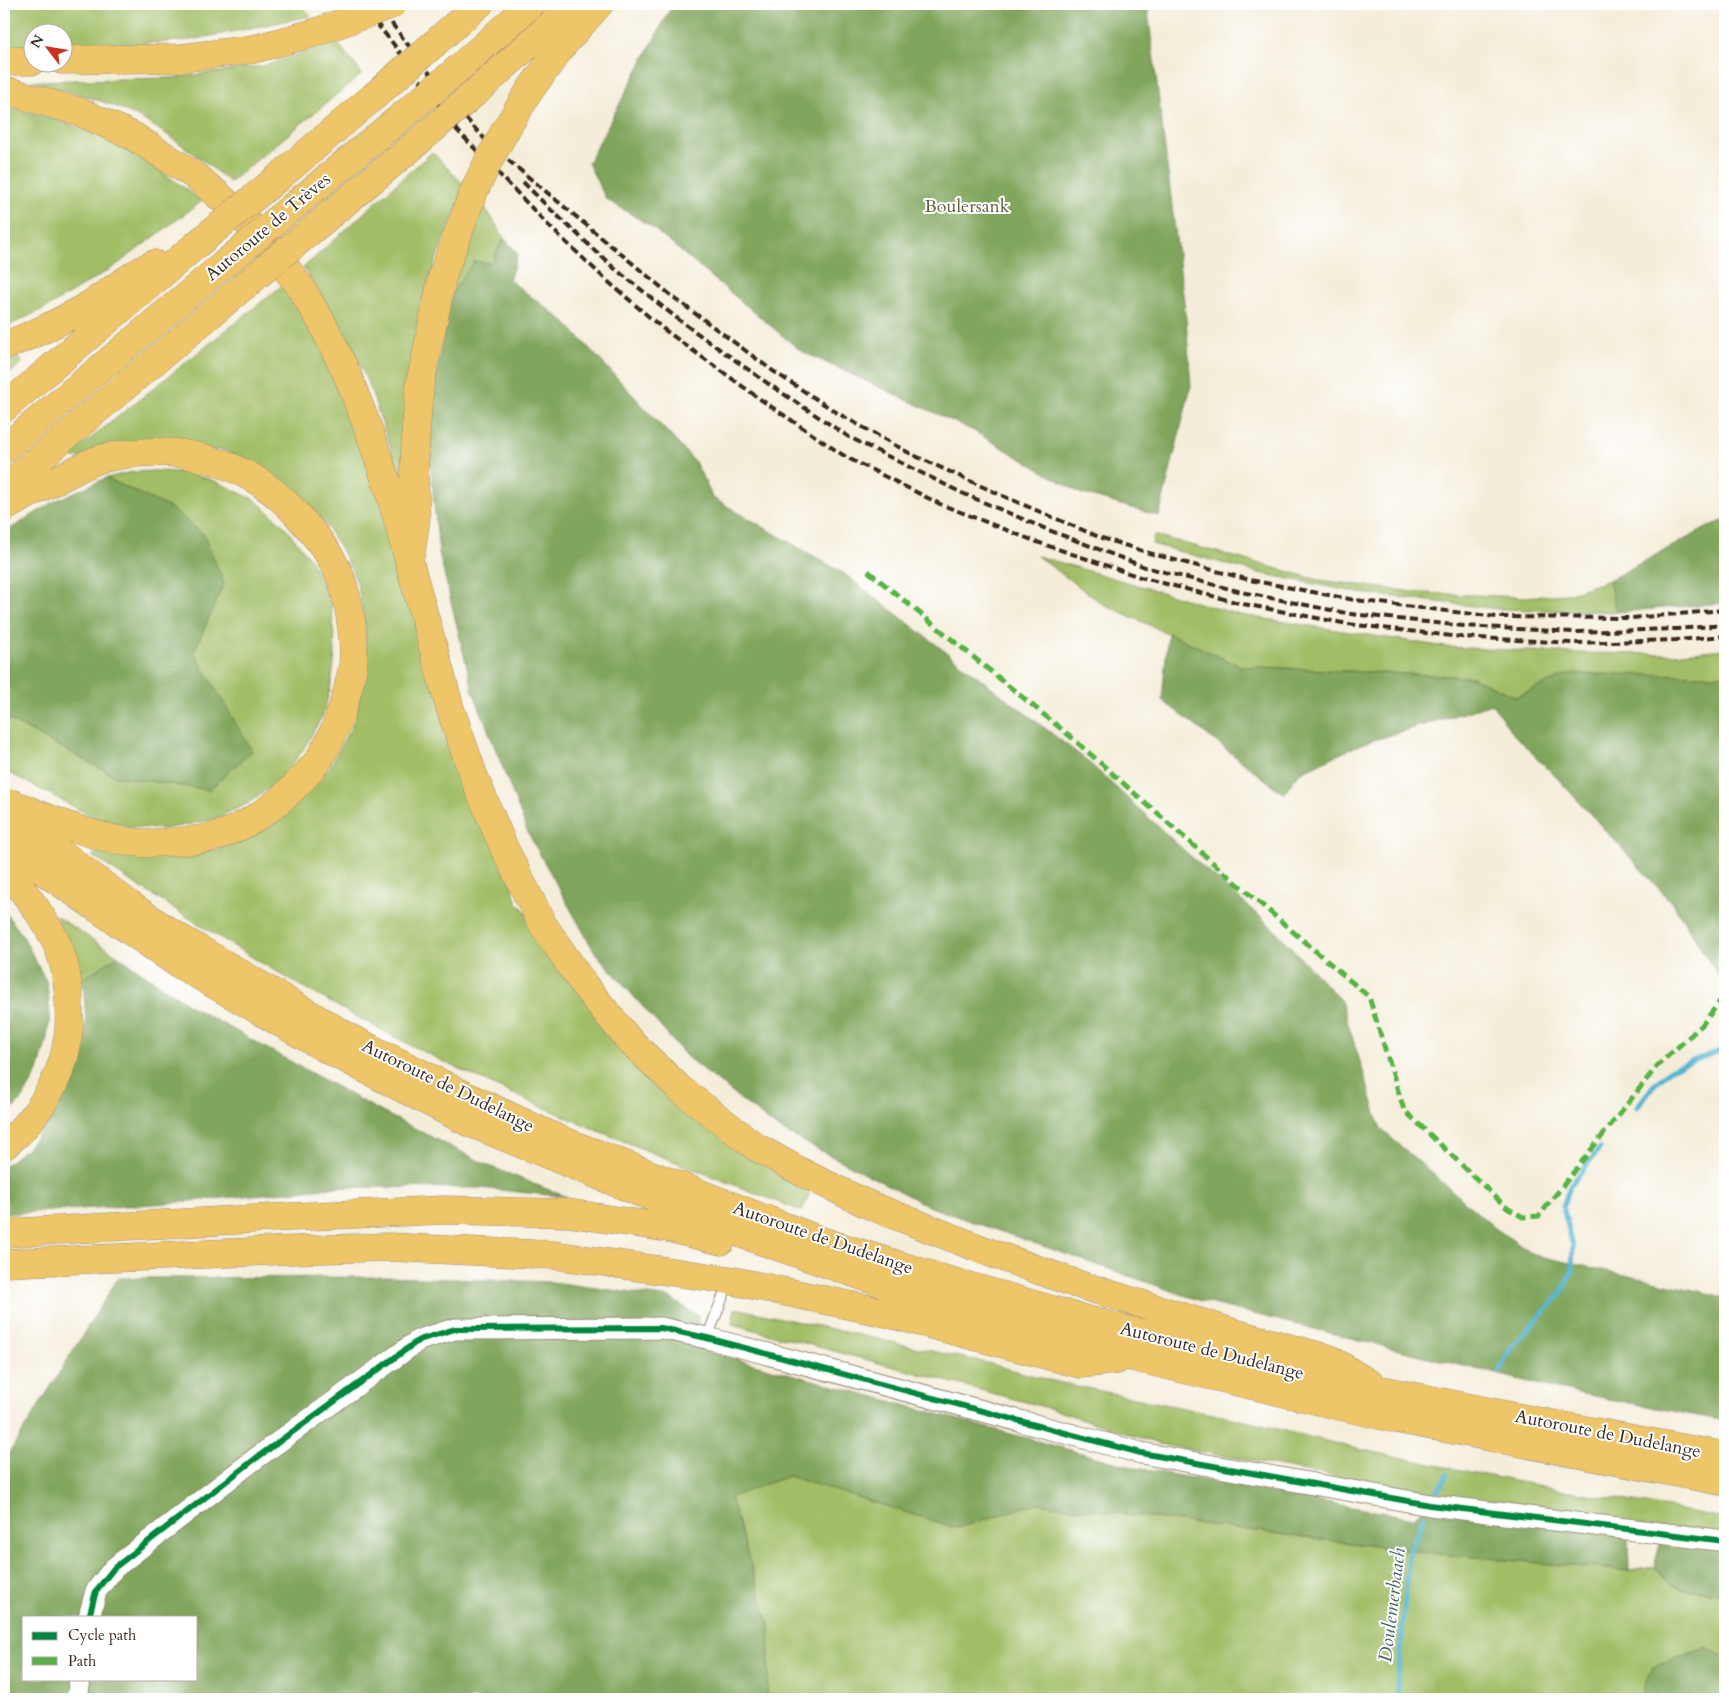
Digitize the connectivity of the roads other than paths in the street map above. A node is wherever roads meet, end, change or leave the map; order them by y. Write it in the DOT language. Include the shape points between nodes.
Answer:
graph roads {
  1 [pos="393,4"];
  2 [pos="479,4"];
  3 [pos="531,4"];
  4 [pos="574,4"];
  5 [pos="598,4"];
  6 [pos="72,60"];
  7 [pos="4,61"];
  8 [pos="22,61"];
  9 [pos="4,90"];
  10 [pos="196,245"];
  11 [pos="4,346"];
  12 [pos="4,408"];
  13 [pos="4,449"];
  14 [pos="4,488"];
  15 [pos="4,508"];
  16 [pos="409,564"];
  17 [pos="4,799"];
  18 [pos="4,810"];
  19 [pos="4,844"];
  20 [pos="4,867"];
  21 [pos="4,1146"];
  22 [pos="4,1233"];
  23 [pos="4,1263"];
  24 [pos="729,1280"];
  25 [pos="931,1300"];
  26 [pos="707,1338"];
  27 [pos="1136,1358"];
  28 [pos="1378,1389"];
  29 [pos="1725,1456"];
  30 [pos="1725,1482"];
  31 [pos="1725,1541"];
  32 [pos="89,1616"];
  33 [pos="80,1680"];
  34 [pos="77,1699"];
  1 -- 6 [label="highway, bridge" via="314,34 254,49 182,58"];
  2 -- 10 [label="highway, Autoroute de Trèves, bridge"];
  3 -- 13 [label="highway, Autoroute de Trèves, bridge"];
  4 -- 14 [label="highway, bridge" via="413,146"];
  5 -- 16 [label="highway, bridge" via="562,46 506,129 473,193 442,274 420,384 414,475 416,518"];
  7 -- 8 [label="highway"];
  9 -- 16 [label="highway" via="80,112 133,136 194,175 270,248 299,285 347,374 387,484"];
  10 -- 11 [label="highway" via="143,268 92,304"];
  10 -- 12 [label="highway, Autoroute de Trèves"];
  15 -- 17 [label="highway" via="98,460 152,451 217,461 244,472 291,507 330,558 345,589 353,666 342,714 319,759 281,800 253,820 216,836 141,843 63,825"];
  16 -- 28 [label="highway" via="450,708 474,777 504,848 543,925 584,985 629,1040 680,1089 756,1148 868,1204 1077,1284 1238,1334 1330,1358"];
  18 -- 28 [label="highway, Autoroute de Dudelange" via="130,905 286,1002 350,1038 556,1138 822,1242 1084,1319 1303,1374"];
  19 -- 25 [label="highway, Autoroute de Dudelange" via="177,963 321,1046 468,1122 739,1233"];
  20 -- 21 [label="highway" via="56,942 68,986 69,1018 64,1057 49,1093 26,1126"];
  22 -- 25 [label="highway" via="444,1210 568,1213 668,1228 846,1280"];
  23 -- 24 [label="highway" via="388,1247 554,1255"];
  24 -- 26 [label="lane"];
  24 -- 27 [label="highway" via="886,1313 1080,1364"];
  25 -- 27 [label="highway, Autoroute de Dudelange"];
  26 -- 31 [label="street" via="1141,1453 1430,1504"];
  26 -- 32 [label="street" via="661,1328 455,1329 419,1340 114,1568 96,1591"];
  27 -- 30 [label="highway, Autoroute de Dudelange" via="1396,1419"];
  28 -- 29 [label="highway, Autoroute de Dudelange"];
  33 -- 34 [label="street"];
}
